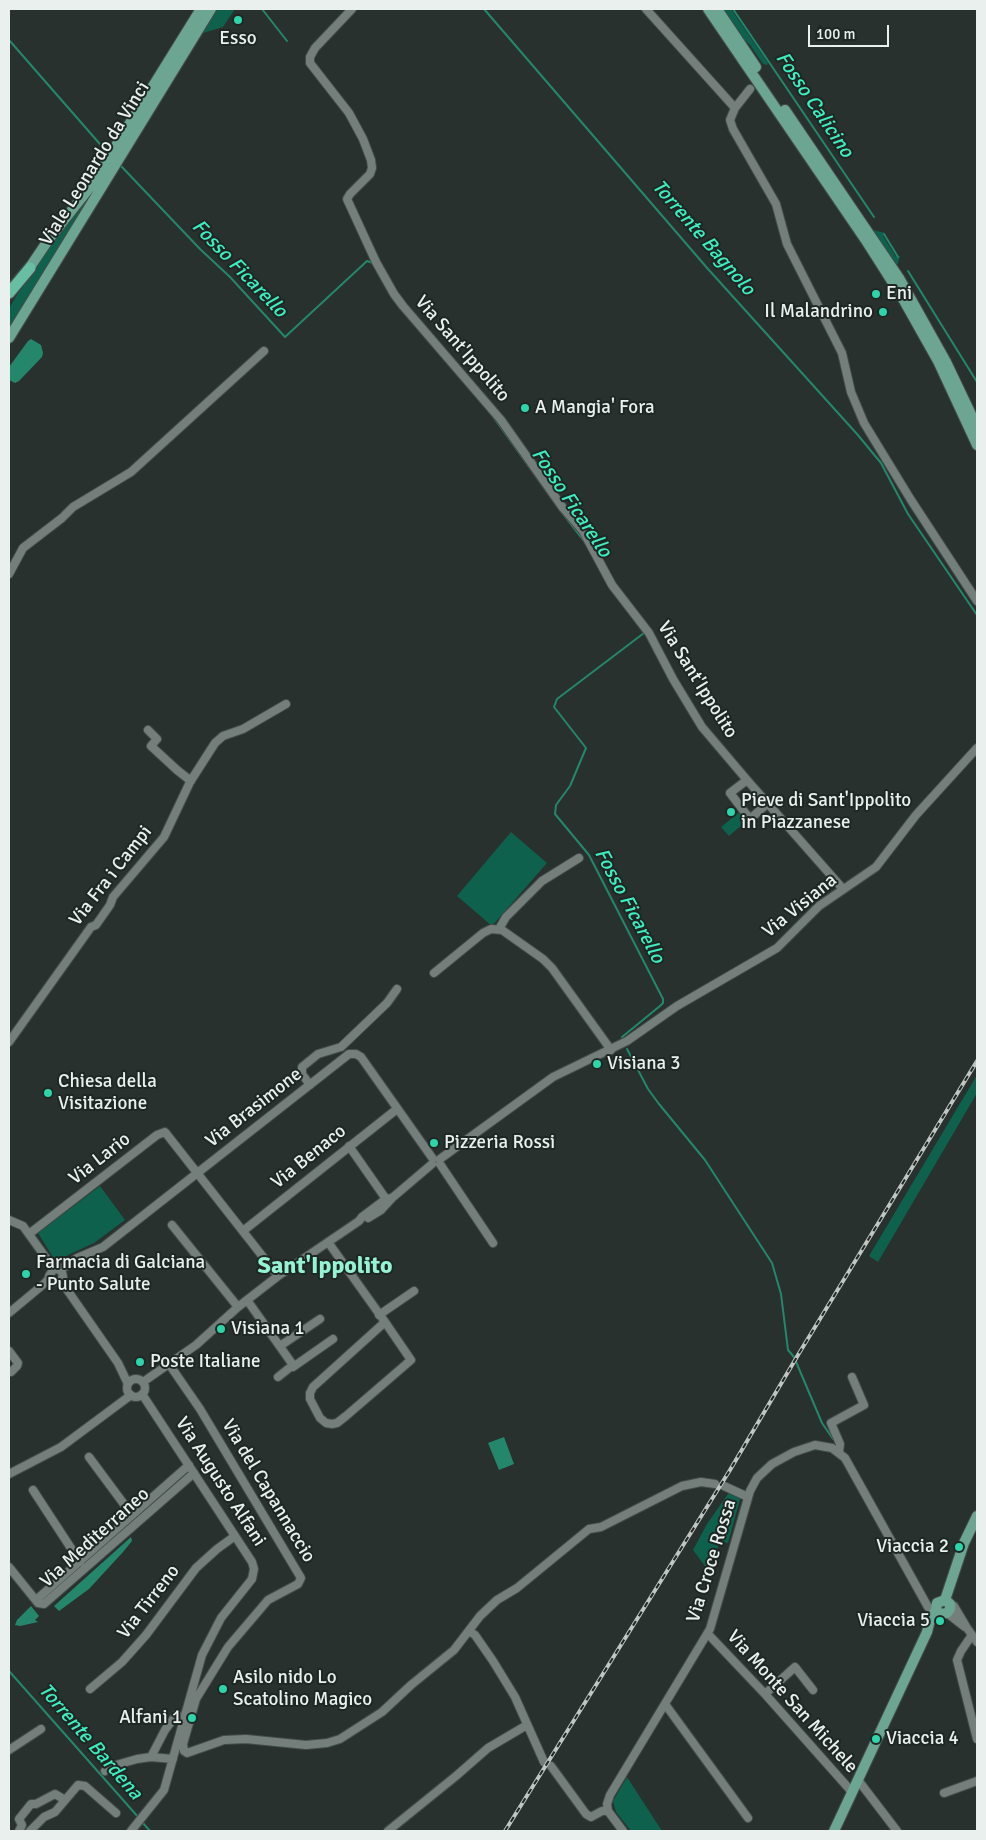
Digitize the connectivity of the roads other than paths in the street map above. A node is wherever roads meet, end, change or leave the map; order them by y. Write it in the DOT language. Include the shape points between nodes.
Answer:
graph roads {
  1 [pos="201,9"];
  2 [pos="211,9"];
  3 [pos="352,9"];
  4 [pos="646,9"];
  5 [pos="708,9"];
  6 [pos="717,9"];
  7 [pos="750,89"];
  8 [pos="735,108"];
  9 [pos="30,268"];
  10 [pos="9,293"];
  11 [pos="9,302"];
  12 [pos="9,338"];
  13 [pos="264,351"];
  14 [pos="977,427"];
  15 [pos="977,445"];
  16 [pos="9,574"];
  17 [pos="977,601"];
  18 [pos="286,704"];
  19 [pos="148,730"];
  20 [pos="977,748"];
  21 [pos="191,780"];
  22 [pos="747,780"];
  23 [pos="768,803"];
  24 [pos="579,858"];
  25 [pos="844,890"];
  26 [pos="499,929"];
  27 [pos="434,973"];
  28 [pos="397,989"];
  29 [pos="9,1042"];
  30 [pos="611,1050"];
  31 [pos="310,1085"];
  32 [pos="397,1109"];
  33 [pos="349,1146"];
  34 [pos="436,1162"];
  35 [pos="198,1173"];
  36 [pos="389,1198"];
  37 [pos="9,1220"];
  38 [pos="172,1225"];
  39 [pos="243,1231"];
  40 [pos="28,1234"];
  41 [pos="328,1242"];
  42 [pos="493,1243"];
  43 [pos="56,1275"];
  44 [pos="278,1276"];
  45 [pos="414,1291"];
  46 [pos="247,1300"];
  47 [pos="238,1307"];
  48 [pos="9,1313"];
  49 [pos="380,1315"];
  50 [pos="320,1319"];
  51 [pos="385,1322"];
  52 [pos="333,1339"];
  53 [pos="280,1346"];
  54 [pos="9,1352"];
  55 [pos="169,1364"];
  56 [pos="293,1367"];
  57 [pos="11,1372"];
  58 [pos="278,1377"];
  59 [pos="852,1377"];
  60 [pos="131,1382"];
  61 [pos="143,1382"];
  62 [pos="131,1394"];
  63 [pos="142,1394"];
  64 [pos="839,1452"];
  65 [pos="89,1457"];
  66 [pos="189,1465"];
  67 [pos="194,1473"];
  68 [pos="9,1474"];
  69 [pos="715,1484"];
  70 [pos="724,1486"];
  71 [pos="32,1490"];
  72 [pos="748,1497"];
  73 [pos="132,1515"];
  74 [pos="977,1516"];
  75 [pos="235,1536"];
  76 [pos="80,1562"];
  77 [pos="9,1567"];
  78 [pos="36,1600"];
  79 [pos="943,1607"];
  80 [pos="469,1631"];
  81 [pos="969,1632"];
  82 [pos="708,1634"];
  83 [pos="977,1642"];
  84 [pos="90,1689"];
  85 [pos="813,1690"];
  86 [pos="765,1694"];
  87 [pos="665,1704"];
  88 [pos="178,1714"];
  89 [pos="527,1725"];
  90 [pos="41,1729"];
  91 [pos="977,1739"];
  92 [pos="9,1750"];
  93 [pos="151,1757"];
  94 [pos="173,1759"];
  95 [pos="105,1771"];
  96 [pos="858,1780"];
  97 [pos="977,1781"];
  98 [pos="852,1792"];
  99 [pos="944,1793"];
  100 [pos="65,1800"];
  101 [pos="608,1811"];
  102 [pos="116,1813"];
  103 [pos="748,1818"];
  104 [pos="20,1831"];
  105 [pos="30,1831"];
  106 [pos="131,1831"];
  107 [pos="388,1831"];
  108 [pos="624,1831"];
  109 [pos="834,1831"];
  110 [pos="897,1831"];
  1 -- 9 [label="main road, Viale Leonardo da Vinci" via="91,186"];
  2 -- 12 [label="main road, Viale Leonardo da Vinci"];
  3 -- 22 [label="street, Via Sant'Ippolito" via="316,48 310,56 310,63 349,113 371,160 370,174 348,200 371,252 398,300 501,420 583,531 612,585 649,633 702,727"];
  4 -- 8 [label="street"];
  5 -- 15 [label="main road" via="902,297 942,370"];
  6 -- 14 [label="main road" via="899,278 946,362"];
  7 -- 8 [label="street"];
  8 -- 17 [label="street" via="730,120 733,129 776,204 787,244 842,354 851,392 864,423"];
  9 -- 10 [label="highway"];
  9 -- 11 [label="main road, Viale Leonardo da Vinci"];
  13 -- 16 [label="street" via="131,472 73,507 23,548"];
  18 -- 21 [label="street, Via Fra i Campi" via="243,729 223,736"];
  19 -- 21 [label="street" via="157,739 151,746"];
  20 -- 25 [label="street, Via Visiana" via="916,814 876,867"];
  21 -- 29 [label="street, Via Fra i Campi" via="164,837 113,897 96,925 91,927"];
  22 -- 23 [label="street"];
  22 -- 23 [label="street" via="730,793 750,819"];
  23 -- 25 [label="street"];
  24 -- 26 [label="street" via="542,881 506,917"];
  25 -- 30 [label="street, Via Visiana" via="820,906 777,948 677,1006"];
  26 -- 27 [label="street" via="483,933"];
  26 -- 30 [label="street" via="552,968"];
  28 -- 31 [label="street" via="341,1047 318,1054 302,1067 302,1074"];
  30 -- 34 [label="street, Via Visiana" via="553,1077"];
  31 -- 32 [label="street, Via Brasimone" via="346,1056 356,1054"];
  31 -- 35 [label="street, Via Brasimone"];
  32 -- 33 [label="street, Via Benaco"];
  32 -- 34 [label="street, Via Brasimone"];
  33 -- 36 [label="street"];
  33 -- 39 [label="street, Via Benaco"];
  34 -- 36 [label="street, Via Visiana"];
  34 -- 42 [label="street, Via Brasimone"];
  35 -- 39 [label="street, Via Lario"];
  35 -- 40 [label="street, Via Lario" via="169,1135 161,1132"];
  35 -- 43 [label="street, Via Brasimone" via="103,1247 77,1258"];
  36 -- 41 [label="street, Via Visiana"];
  37 -- 40 [label="street" via="23,1226"];
  38 -- 47 [label="street"];
  39 -- 44 [label="street, Via Lario"];
  40 -- 43 [label="street"];
  41 -- 44 [label="street, Via Visiana"];
  41 -- 49 [label="street"];
  43 -- 48 [label="street, Via Brasimone"];
  43 -- 60 [label="street" via="118,1363 128,1371"];
  44 -- 46 [label="street, Via Visiana"];
  45 -- 49 [label="street"];
  46 -- 47 [label="street, Via Visiana"];
  46 -- 53 [label="street"];
  47 -- 55 [label="street, Via Visiana" via="196,1345"];
  49 -- 51 [label="street"];
  50 -- 53 [label="street"];
  51 -- 51 [label="street" via="411,1360 337,1423 326,1423 310,1399 313,1387"];
  52 -- 56 [label="street"];
  53 -- 56 [label="street"];
  54 -- 57 [label="street" via="18,1363"];
  55 -- 61 [label="street, Via Visiana"];
  55 -- 80 [label="street, Via del Capannaccio" via="301,1578 298,1584 268,1600 228,1648 196,1699 184,1752 191,1753 224,1740 246,1738 306,1745 340,1740 382,1712 454,1650"];
  56 -- 58 [label="street"];
  59 -- 64 [label="street" via="864,1405 830,1423 840,1444"];
  60 -- 61 [label="street" via="138,1379"];
  60 -- 62 [label="street" via="128,1388"];
  61 -- 63 [label="street"];
  62 -- 63 [label="street"];
  62 -- 68 [label="street" via="61,1447"];
  63 -- 66 [label="street, Via Augusto Alfani"];
  64 -- 72 [label="street, Via Croce Rossa" via="815,1445 794,1452 772,1464 753,1485"];
  64 -- 79 [label="street" via="849,1462 930,1609"];
  65 -- 73 [label="street"];
  66 -- 67 [label="street, Via Augusto Alfani"];
  66 -- 73 [label="street, Via Mediterraneo"];
  67 -- 75 [label="street, Via Augusto Alfani"];
  67 -- 78 [label="street, Via Mediterraneo" via="47,1602 41,1605"];
  69 -- 80 [label="street" via="701,1482 682,1486 601,1526 588,1529 517,1588 497,1600"];
  70 -- 72 [label="street"];
  71 -- 76 [label="street"];
  72 -- 82 [label="street, Via Croce Rossa"];
  73 -- 76 [label="street, Via Mediterraneo"];
  74 -- 79 [label="main road" via="964,1543"];
  75 -- 84 [label="street, Via Tirreno" via="196,1568 146,1635 122,1662"];
  75 -- 94 [label="street, Via Augusto Alfani" via="253,1564 253,1577 221,1618 202,1655"];
  76 -- 78 [label="street, Via Mediterraneo"];
  77 -- 78 [label="street"];
  79 -- 81 [label="street"];
  79 -- 96 [label="main road" via="930,1620"];
  80 -- 89 [label="street" via="494,1661"];
  81 -- 83 [label="street"];
  81 -- 91 [label="street" via="958,1660"];
  82 -- 86 [label="street, Via Monte San Michele"];
  82 -- 87 [label="street, Via Croce Rossa"];
  85 -- 86 [label="street" via="795,1667"];
  86 -- 98 [label="street, Via Monte San Michele"];
  87 -- 101 [label="street, Via Croce Rossa" via="610,1795"];
  87 -- 103 [label="street"];
  88 -- 93 [label="street" via="164,1730"];
  89 -- 101 [label="street" via="548,1764 586,1814 591,1817"];
  89 -- 107 [label="street" via="488,1748"];
  90 -- 92 [label="street"];
  93 -- 94 [label="street"];
  93 -- 95 [label="street" via="116,1765"];
  94 -- 106 [label="street, Via Augusto Alfani" via="164,1790"];
  96 -- 98 [label="main road"];
  96 -- 110 [label="street"];
  97 -- 99 [label="street"];
  98 -- 109 [label="main road"];
  100 -- 102 [label="street" via="76,1786 82,1784"];
  100 -- 104 [label="street" via="55,1794 31,1804 19,1819"];
  100 -- 105 [label="street"];
  101 -- 108 [label="street"];
}
